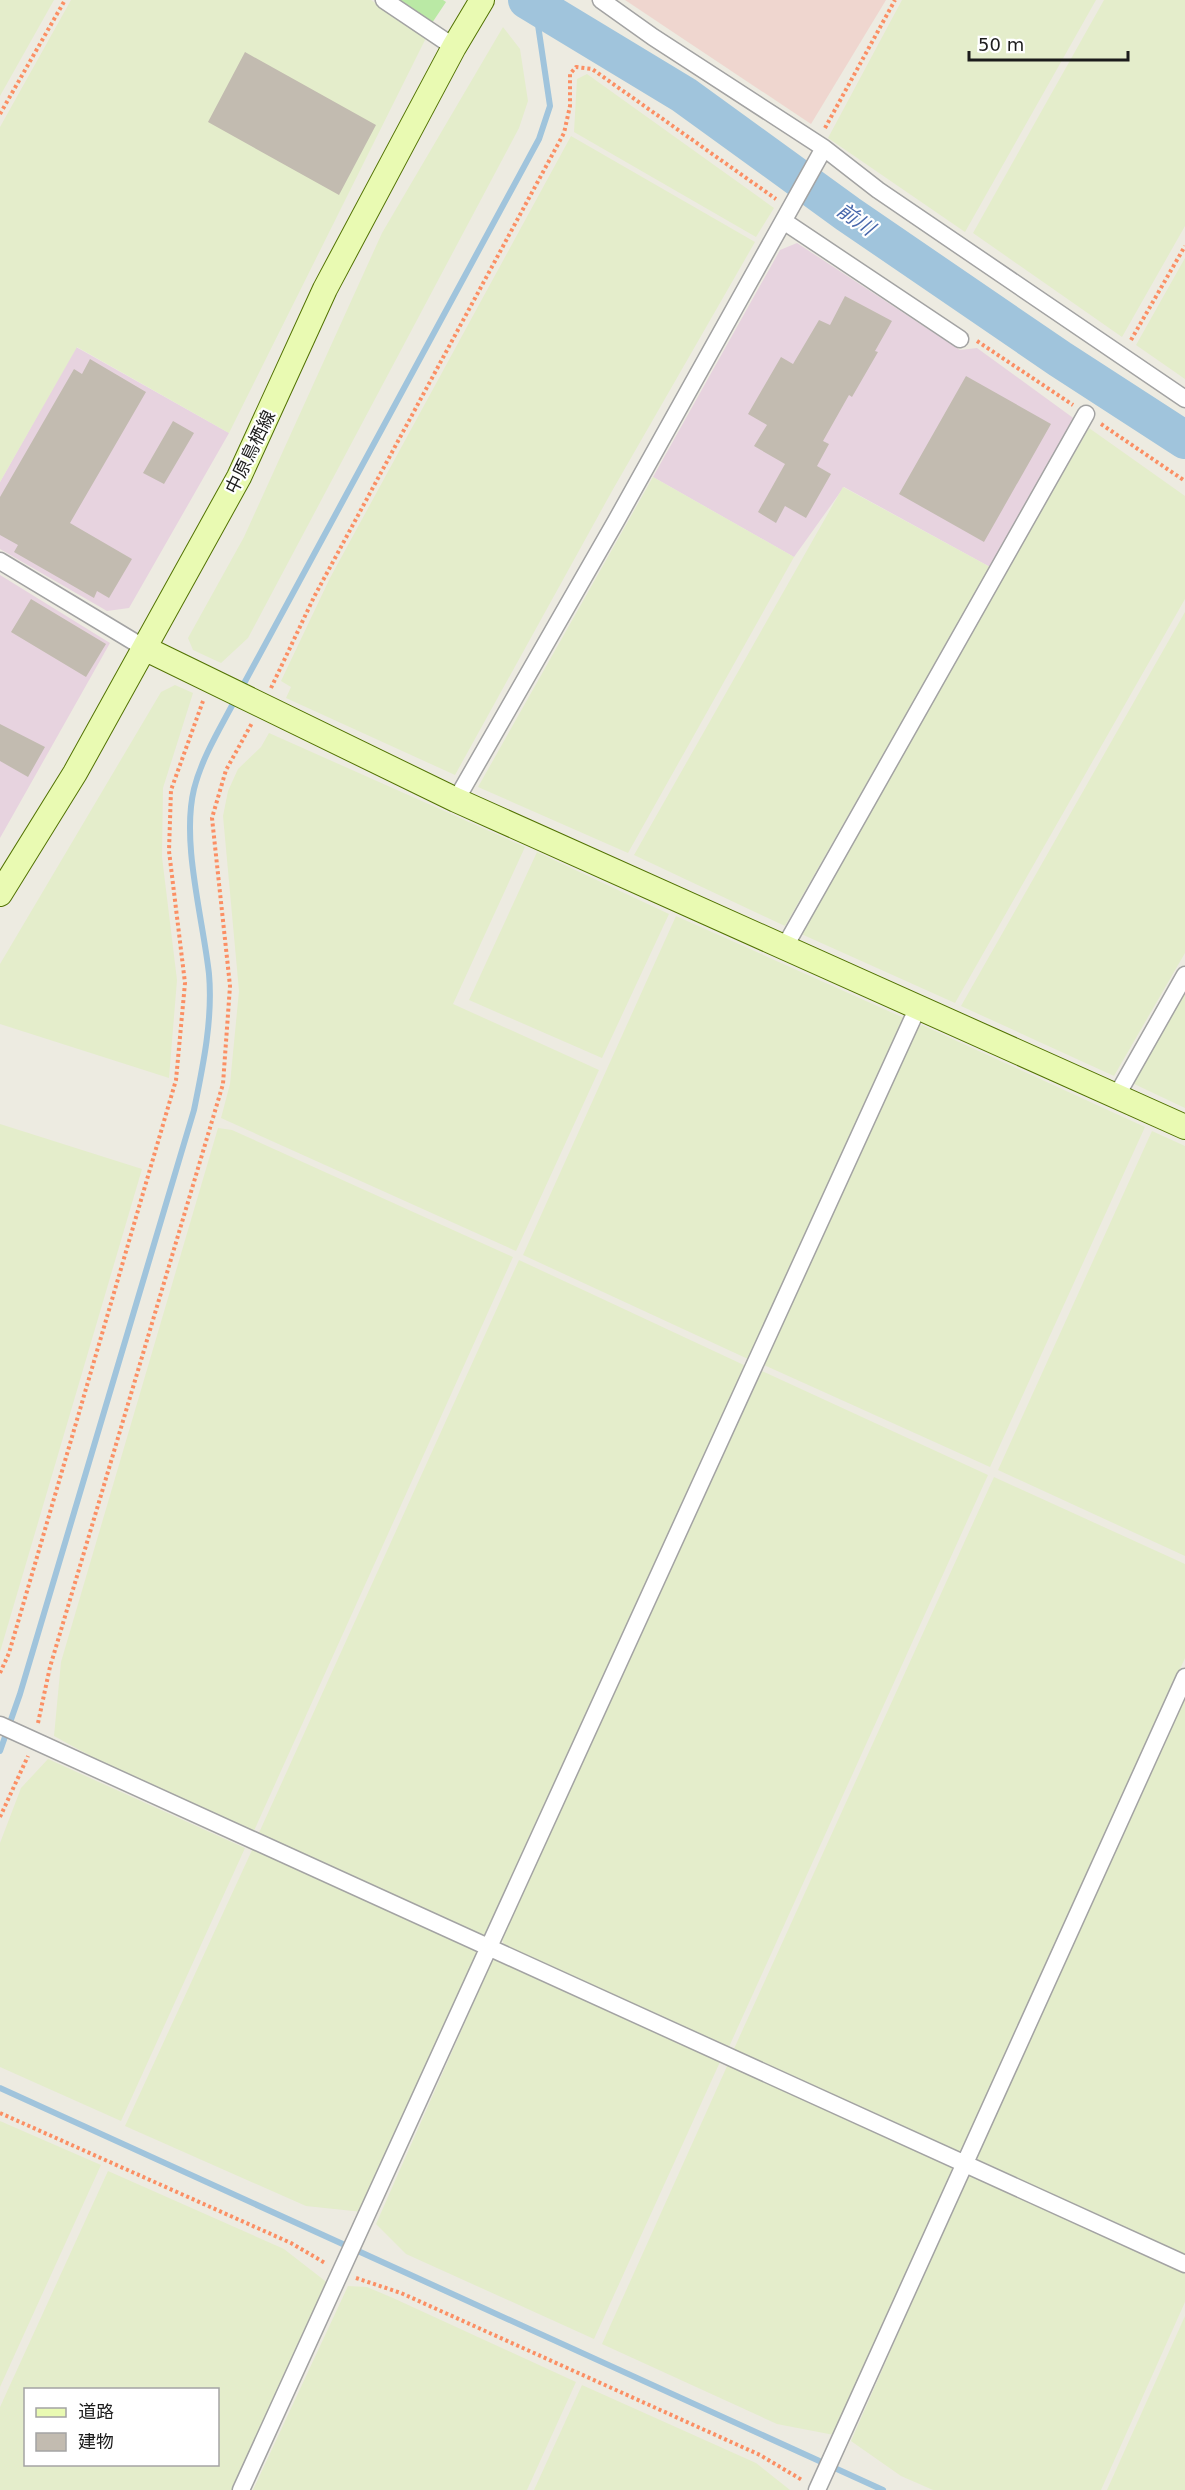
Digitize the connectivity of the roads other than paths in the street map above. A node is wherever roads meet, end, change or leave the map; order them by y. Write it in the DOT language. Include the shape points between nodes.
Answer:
graph roads {
  1 [pos="384,0"];
  2 [pos="601,0"];
  3 [pos="477,7"];
  4 [pos="454,47"];
  5 [pos="820,146"];
  6 [pos="785,222"];
  7 [pos="960,339"];
  8 [pos="1185,399"];
  9 [pos="1086,414"];
  10 [pos="0,561"];
  11 [pos="146,649"];
  12 [pos="456,800"];
  13 [pos="0,894"];
  14 [pos="784,948"];
  15 [pos="1185,975"];
  16 [pos="918,1006"];
  17 [pos="1117,1095"];
  18 [pos="1185,1127"];
  19 [pos="1185,1677"];
  20 [pos="0,1725"];
  21 [pos="490,1949"];
  22 [pos="965,2164"];
  23 [pos="1185,2264"];
  24 [pos="242,2490"];
  25 [pos="818,2490"];
  1 -- 4 [label="street"];
  2 -- 5 [label="street"];
  3 -- 4 [label="street, 中原鳥栖線"];
  4 -- 11 [label="street, 中原鳥栖線" via="326,289 238,477"];
  5 -- 6 [label="street"];
  5 -- 8 [label="street" via="878,190"];
  6 -- 7 [label="street"];
  6 -- 12 [label="street"];
  9 -- 14 [label="street"];
  10 -- 11 [label="street"];
  11 -- 12 [label="street"];
  11 -- 13 [label="street, 中原鳥栖線"];
  12 -- 14 [label="street"];
  14 -- 16 [label="street"];
  15 -- 17 [label="street"];
  16 -- 17 [label="street"];
  16 -- 21 [label="street"];
  17 -- 18 [label="street"];
  19 -- 22 [label="street"];
  20 -- 21 [label="street"];
  21 -- 22 [label="street"];
  21 -- 24 [label="street"];
  22 -- 23 [label="street"];
  22 -- 25 [label="street"];
}
